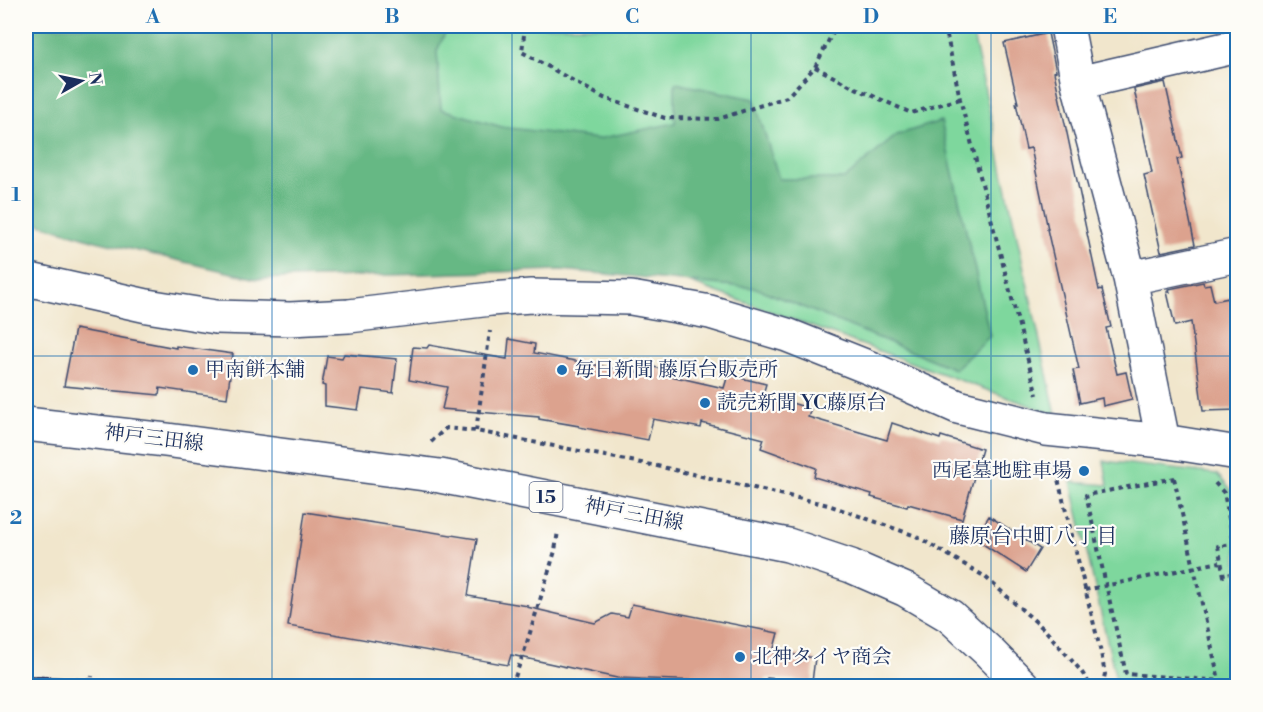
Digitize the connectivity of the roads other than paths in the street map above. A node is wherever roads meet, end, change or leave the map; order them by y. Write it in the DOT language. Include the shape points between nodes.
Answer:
graph roads {
  1 [pos="1067,26"];
  2 [pos="1238,46"];
  3 [pos="1078,83"];
  4 [pos="1238,255"];
  5 [pos="1130,278"];
  6 [pos="26,279"];
  7 [pos="26,424"];
  8 [pos="1163,441"];
  9 [pos="1238,453"];
  10 [pos="1023,687"];
  1 -- 3 [label="street"];
  2 -- 3 [label="street"];
  3 -- 5 [label="street"];
  4 -- 5 [label="street"];
  5 -- 8 [label="street"];
  6 -- 8 [label="street" via="216,317 349,316 531,296 631,298 710,312 787,335 1049,444"];
  7 -- 10 [label="street, 神戸三田線 / 15" via="440,476 788,545 906,590 950,616"];
  8 -- 9 [label="street"];
}
